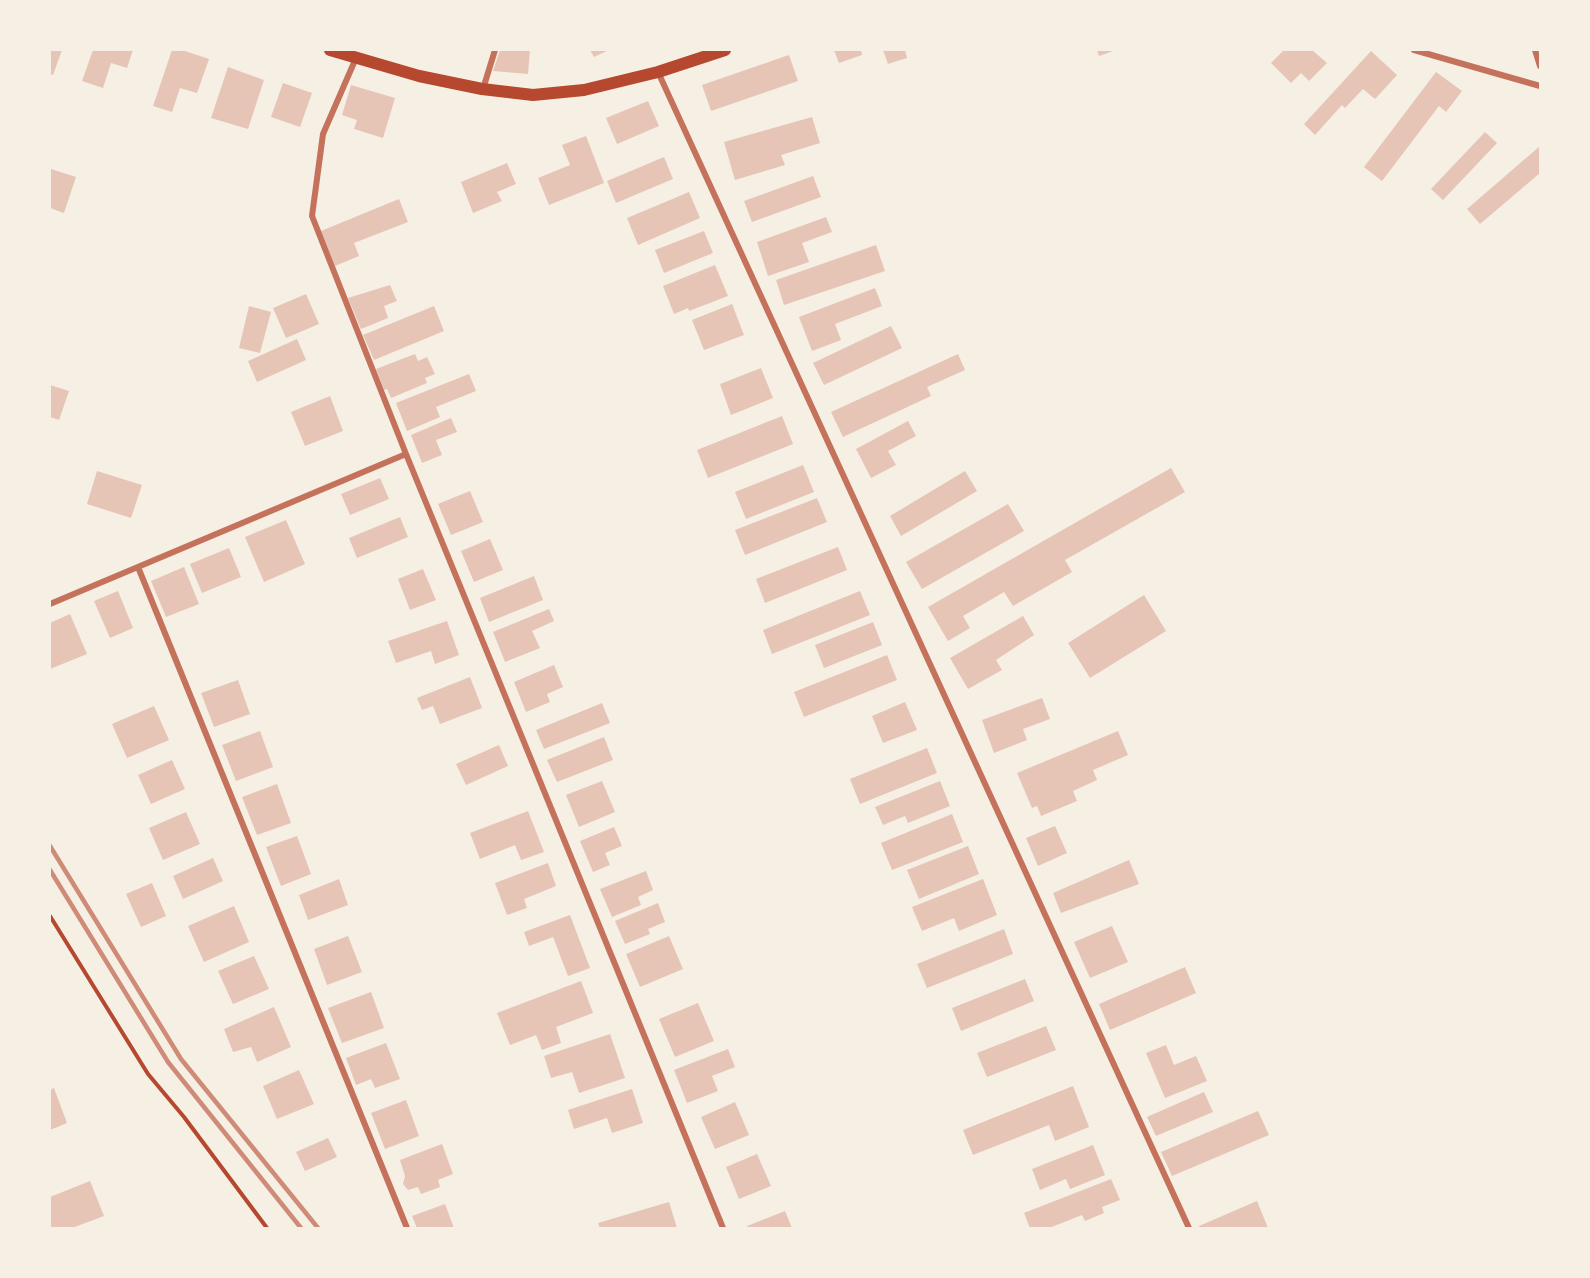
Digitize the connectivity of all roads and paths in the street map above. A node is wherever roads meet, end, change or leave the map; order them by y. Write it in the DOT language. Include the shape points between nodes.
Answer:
graph roads {
  1 [pos="330,50"];
  2 [pos="495,50"];
  3 [pos="725,50"];
  4 [pos="1414,50"];
  5 [pos="1535,50"];
  6 [pos="357,58"];
  7 [pos="1540,66"];
  8 [pos="658,72"];
  9 [pos="1540,86"];
  10 [pos="482,89"];
  11 [pos="406,454"];
  12 [pos="138,567"];
  13 [pos="50,604"];
  14 [pos="50,916"];
  15 [pos="267,1228"];
  16 [pos="407,1228"];
  17 [pos="723,1228"];
  18 [pos="1189,1228"];
  1 -- 6 [label="main road"];
  2 -- 10 [label="street"];
  3 -- 8 [label="main road"];
  4 -- 9 [label="street"];
  5 -- 7 [label="street"];
  6 -- 10 [label="main road"];
  6 -- 11 [label="street" via="323,134 312,216"];
  8 -- 10 [label="main road" via="559,94"];
  8 -- 18 [label="street"];
  11 -- 12 [label="street"];
  11 -- 17 [label="street"];
  12 -- 13 [label="street"];
  12 -- 16 [label="street"];
  14 -- 15 [label="path" via="148,1074"];
}
